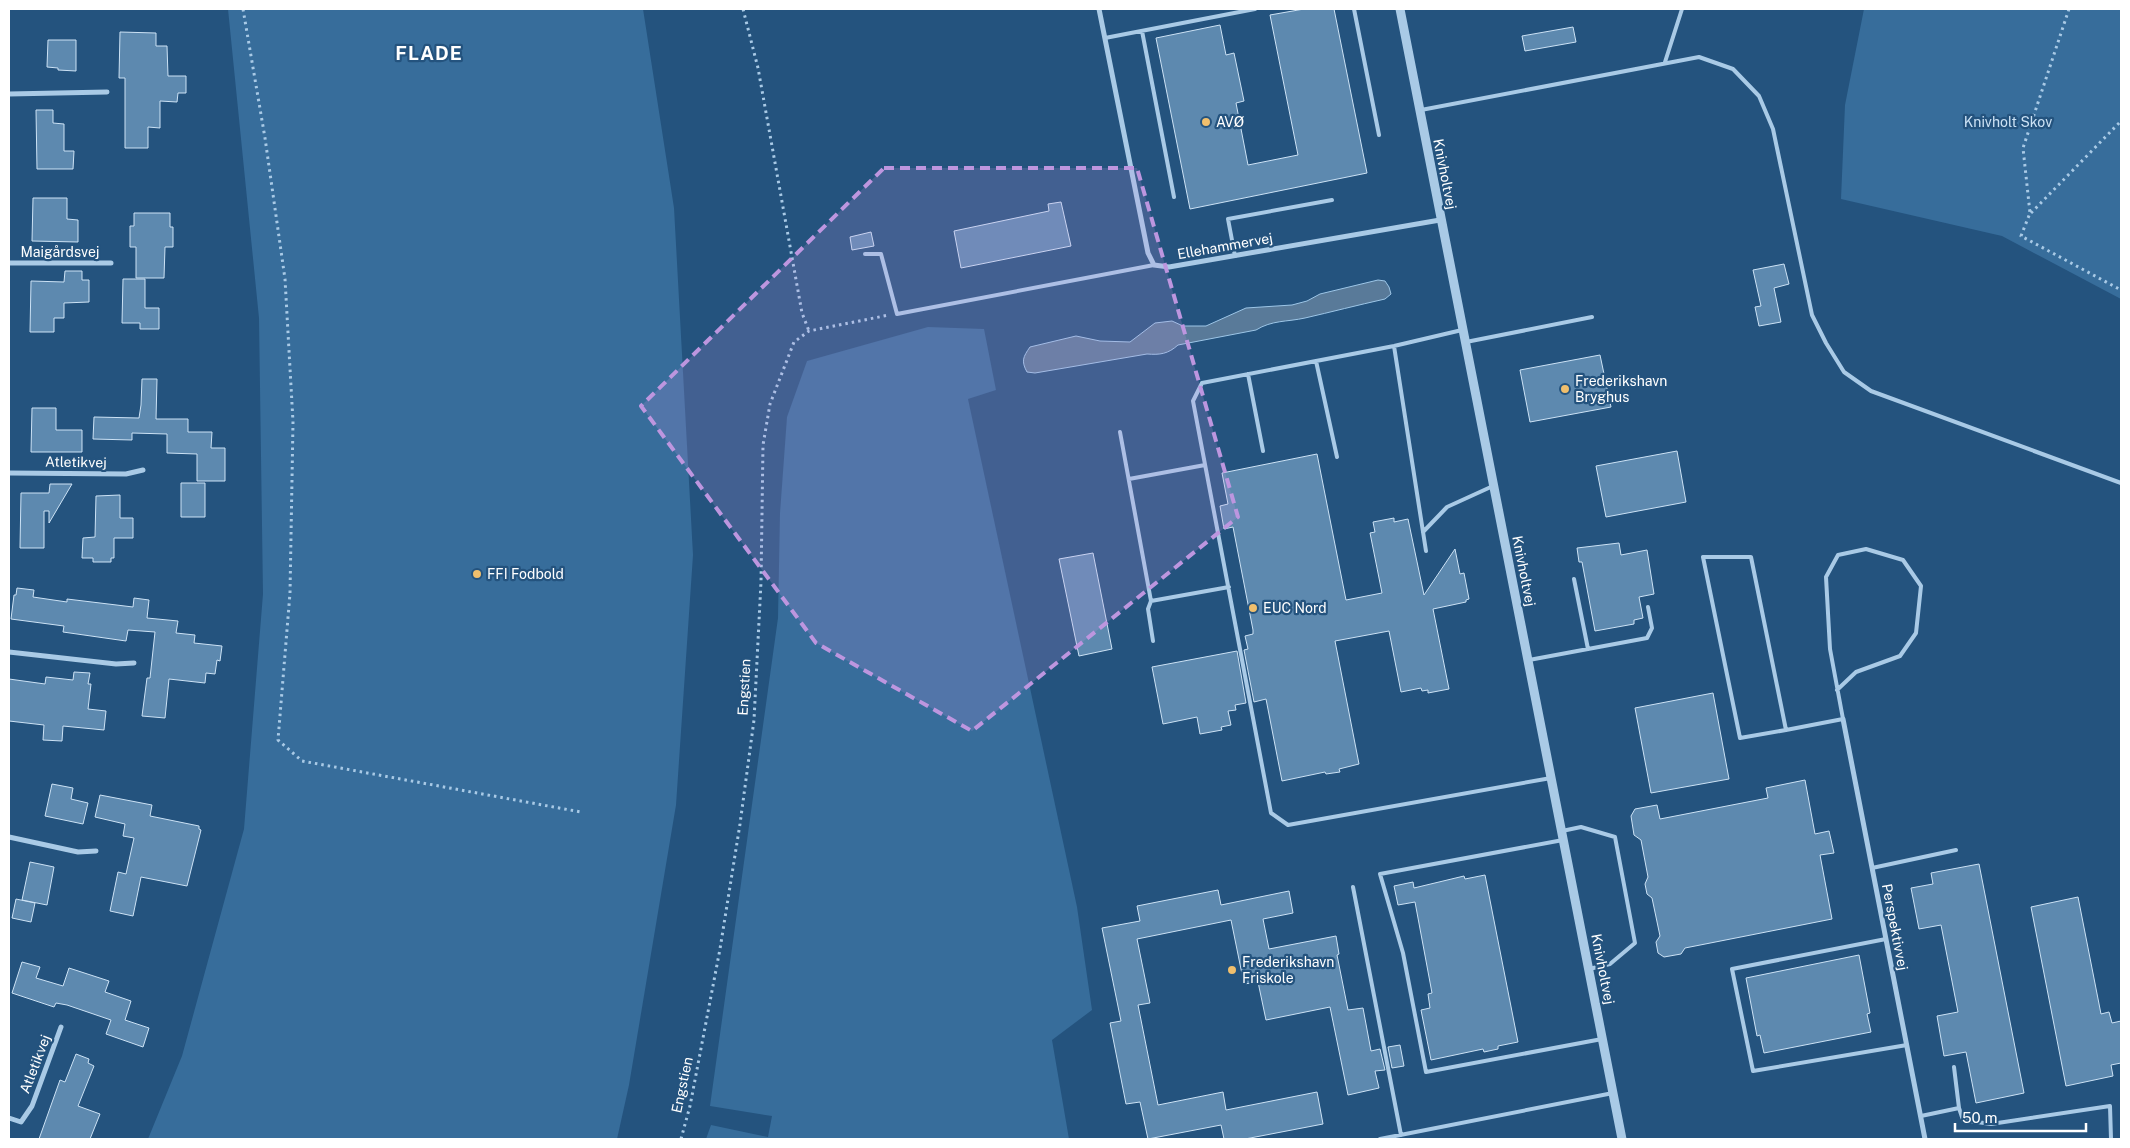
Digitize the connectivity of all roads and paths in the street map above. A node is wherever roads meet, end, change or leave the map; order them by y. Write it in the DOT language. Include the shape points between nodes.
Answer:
graph roads {
  1 [pos="243,9"];
  2 [pos="743,9"];
  3 [pos="1099,9"];
  4 [pos="1255,9"];
  5 [pos="1354,9"];
  6 [pos="1400,9"];
  7 [pos="1682,9"];
  8 [pos="2070,9"];
  9 [pos="1142,31"];
  10 [pos="1105,38"];
  11 [pos="1665,62"];
  12 [pos="107,92"];
  13 [pos="9,94"];
  14 [pos="1419,110"];
  15 [pos="2121,121"];
  16 [pos="1379,135"];
  17 [pos="1174,197"];
  18 [pos="1332,200"];
  19 [pos="2030,213"];
  20 [pos="1440,220"];
  21 [pos="865,254"];
  22 [pos="1235,256"];
  23 [pos="9,263"];
  24 [pos="111,263"];
  25 [pos="1154,265"];
  26 [pos="2121,290"];
  27 [pos="897,314"];
  28 [pos="1592,317"];
  29 [pos="1462,330"];
  30 [pos="809,331"];
  31 [pos="1464,343"];
  32 [pos="1394,346"];
  33 [pos="1316,361"];
  34 [pos="1248,374"];
  35 [pos="1120,432"];
  36 [pos="1263,451"];
  37 [pos="1337,457"];
  38 [pos="1205,465"];
  39 [pos="143,470"];
  40 [pos="9,472"];
  41 [pos="1129,479"];
  42 [pos="2121,483"];
  43 [pos="1493,486"];
  44 [pos="1423,532"];
  45 [pos="1426,551"];
  46 [pos="1574,579"];
  47 [pos="1229,587"];
  48 [pos="1151,601"];
  49 [pos="1648,607"];
  50 [pos="1153,641"];
  51 [pos="1588,650"];
  52 [pos="9,652"];
  53 [pos="1528,660"];
  54 [pos="134,662"];
  55 [pos="1838,690"];
  56 [pos="1843,719"];
  57 [pos="1786,730"];
  58 [pos="1552,778"];
  59 [pos="581,812"];
  60 [pos="1562,835"];
  61 [pos="9,837"];
  62 [pos="1956,850"];
  63 [pos="96,851"];
  64 [pos="1872,868"];
  65 [pos="1353,888"];
  66 [pos="1886,939"];
  67 [pos="1589,969"];
  68 [pos="61,1027"];
  69 [pos="1602,1039"];
  70 [pos="1906,1044"];
  71 [pos="1954,1067"];
  72 [pos="1613,1093"];
  73 [pos="1959,1108"];
  74 [pos="1921,1116"];
  75 [pos="9,1118"];
  76 [pos="1401,1135"];
  77 [pos="681,1139"];
  78 [pos="1380,1139"];
  79 [pos="1622,1139"];
  80 [pos="1925,1139"];
  81 [pos="2111,1139"];
  1 -- 59 [label="path" via="286,279 293,422 290,593 278,740 302,762"];
  2 -- 30 [label="path" via="758,68 802,313"];
  3 -- 10 [label="street"];
  4 -- 9 [label="lane"];
  5 -- 16 [label="lane"];
  6 -- 14 [label="street, Knivholtvej"];
  7 -- 11 [label="lane"];
  8 -- 19 [label="path" via="2023,148"];
  9 -- 10 [label="lane"];
  9 -- 17 [label="lane"];
  10 -- 25 [label="street" via="1148,253"];
  11 -- 14 [label="lane"];
  11 -- 42 [label="lane" via="1699,57 1733,69 1759,96 1773,129 1812,315 1844,372 1870,391"];
  12 -- 13 [label="street"];
  14 -- 20 [label="street, Knivholtvej"];
  15 -- 19 [label="path"];
  18 -- 22 [label="lane" via="1228,219"];
  19 -- 26 [label="path" via="2021,236"];
  20 -- 22 [label="street, Ellehammervej"];
  20 -- 29 [label="street, Knivholtvej"];
  21 -- 27 [label="lane" via="882,254"];
  22 -- 25 [label="street, Ellehammervej" via="1168,267"];
  23 -- 24 [label="street, Maigårdsvej"];
  25 -- 27 [label="lane"];
  27 -- 30 [label="path"];
  28 -- 31 [label="lane"];
  29 -- 31 [label="street, Knivholtvej"];
  29 -- 32 [label="lane"];
  30 -- 77 [label="path, Engstien" via="794,342 770,404 763,445 754,720 719,958"];
  31 -- 43 [label="street, Knivholtvej"];
  32 -- 33 [label="lane"];
  32 -- 44 [label="lane"];
  33 -- 34 [label="lane"];
  33 -- 37 [label="lane"];
  34 -- 36 [label="lane"];
  34 -- 38 [label="lane" via="1202,383 1193,401"];
  35 -- 41 [label="lane"];
  38 -- 41 [label="lane"];
  38 -- 47 [label="lane"];
  39 -- 40 [label="street, Atletikvej" via="126,474"];
  41 -- 48 [label="lane"];
  43 -- 44 [label="lane" via="1447,508"];
  43 -- 53 [label="street, Knivholtvej"];
  44 -- 45 [label="lane"];
  46 -- 51 [label="lane"];
  47 -- 48 [label="lane"];
  47 -- 58 [label="lane" via="1271,813 1288,825"];
  48 -- 50 [label="lane" via="1148,609"];
  49 -- 51 [label="lane" via="1652,628 1646,638"];
  51 -- 53 [label="lane"];
  52 -- 54 [label="street" via="116,664"];
  53 -- 58 [label="street, Knivholtvej"];
  55 -- 55 [label="lane" via="1856,672 1900,656 1916,633 1921,586 1904,560 1866,549 1838,555 1826,576 1830,649"];
  55 -- 56 [label="lane"];
  56 -- 57 [label="lane"];
  56 -- 64 [label="street, Perspektivvej"];
  57 -- 57 [label="lane" via="1751,557 1703,557 1740,738"];
  58 -- 60 [label="street, Knivholtvej"];
  60 -- 67 [label="street, Knivholtvej"];
  60 -- 67 [label="lane" via="1581,827 1615,837 1635,943 1610,964"];
  60 -- 69 [label="lane" via="1380,874 1403,953 1426,1072"];
  61 -- 63 [label="street" via="78,852"];
  62 -- 64 [label="lane"];
  64 -- 66 [label="street, Perspektivvej"];
  65 -- 76 [label="lane"];
  66 -- 70 [label="street, Perspektivvej"];
  66 -- 70 [label="lane" via="1732,969 1752,1071"];
  67 -- 69 [label="street, Knivholtvej"];
  68 -- 75 [label="street, Atletikvej" via="32,1106 21,1122"];
  69 -- 72 [label="street, Knivholtvej"];
  70 -- 74 [label="street, Perspektivvej"];
  71 -- 73 [label="lane"];
  72 -- 76 [label="lane"];
  72 -- 79 [label="street, Knivholtvej"];
  73 -- 74 [label="lane"];
  73 -- 81 [label="lane" via="1963,1120 1991,1124 2110,1106"];
  74 -- 80 [label="street, Perspektivvej"];
  76 -- 78 [label="lane"];
}
